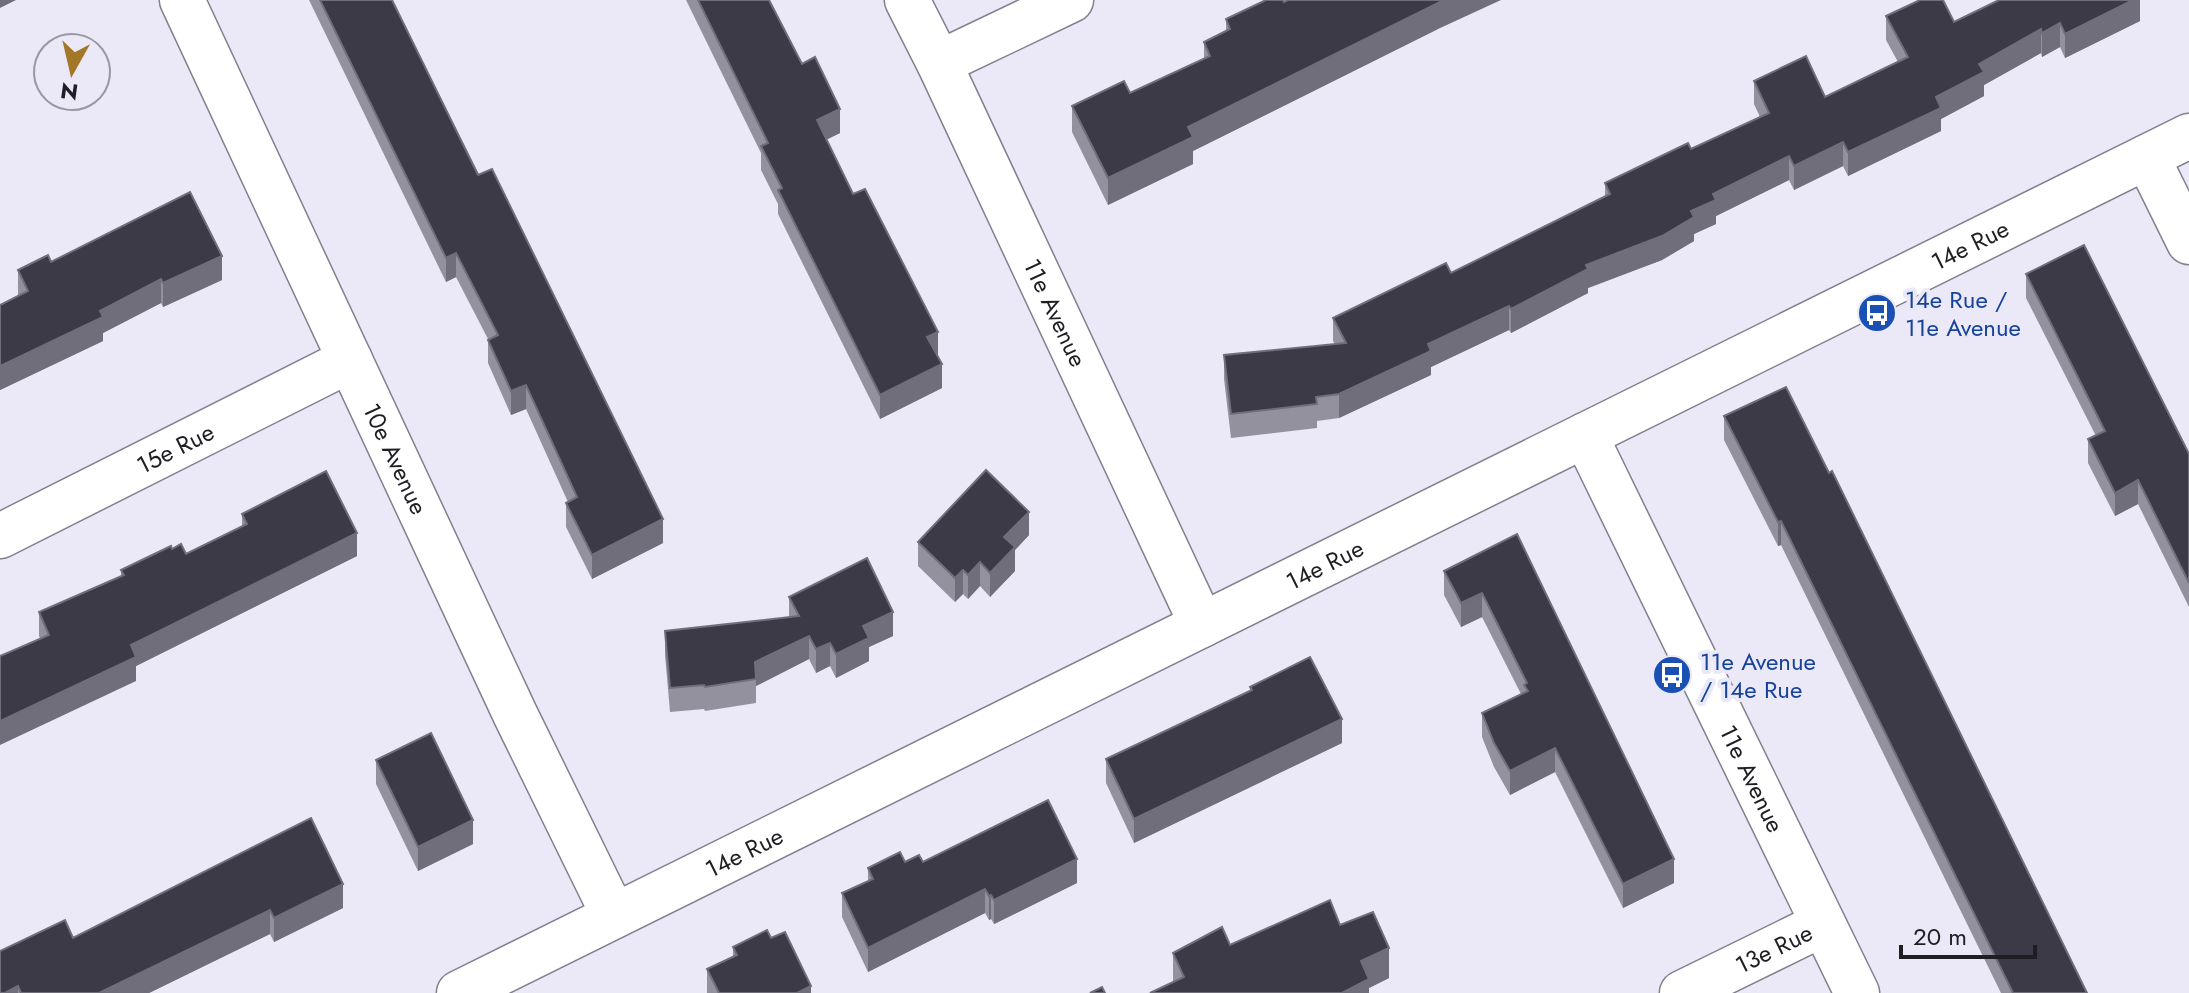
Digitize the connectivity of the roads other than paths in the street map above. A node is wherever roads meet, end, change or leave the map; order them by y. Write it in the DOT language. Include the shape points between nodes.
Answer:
graph roads {
  1 [pos="182,0"];
  2 [pos="907,0"];
  3 [pos="1071,0"];
  4 [pos="939,63"];
  5 [pos="2189,136"];
  6 [pos="2147,157"];
  7 [pos="2189,242"];
  8 [pos="350,360"];
  9 [pos="1585,435"];
  10 [pos="0,536"];
  11 [pos="1202,625"];
  12 [pos="614,916"];
  13 [pos="1823,924"];
  14 [pos="459,993"];
  15 [pos="1682,993"];
  16 [pos="1857,993"];
  1 -- 8 [label="street, 10e Avenue"];
  2 -- 4 [label="street, 11e Avenue"];
  3 -- 4 [label="street"];
  4 -- 11 [label="street, 11e Avenue"];
  5 -- 6 [label="street, 14e Rue"];
  6 -- 7 [label="street"];
  6 -- 9 [label="street, 14e Rue"];
  8 -- 10 [label="street, 15e Rue"];
  8 -- 12 [label="street, 10e Avenue"];
  9 -- 11 [label="street, 14e Rue"];
  9 -- 13 [label="street, 11e Avenue"];
  11 -- 12 [label="street, 14e Rue"];
  12 -- 14 [label="street, 14e Rue"];
  13 -- 15 [label="street, 13e Rue"];
  13 -- 16 [label="street, 11e Avenue"];
}
